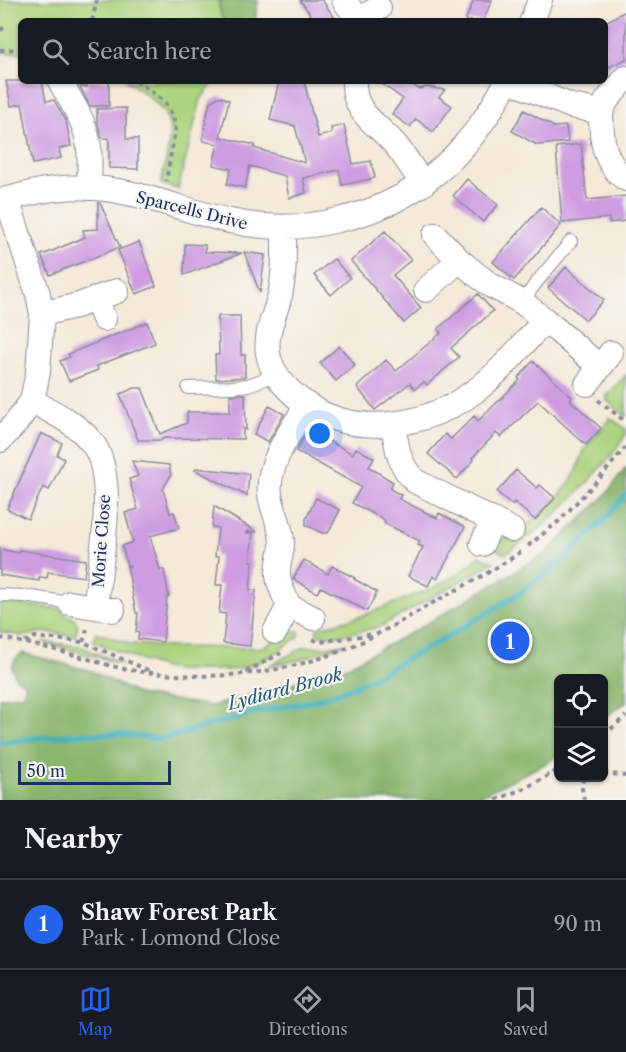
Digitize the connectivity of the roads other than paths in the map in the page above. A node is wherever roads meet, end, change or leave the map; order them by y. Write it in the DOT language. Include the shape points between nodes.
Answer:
graph roads {
  1 [pos="540,0"];
  2 [pos="379,8"];
  3 [pos="353,14"];
  4 [pos="533,18"];
  5 [pos="626,78"];
  6 [pos="62,84"];
  7 [pos="354,84"];
  8 [pos="506,84"];
  9 [pos="515,84"];
  10 [pos="601,112"];
  11 [pos="626,178"];
  12 [pos="423,184"];
  13 [pos="89,188"];
  14 [pos="4,201"];
  15 [pos="284,227"];
  16 [pos="435,235"];
  17 [pos="571,241"];
  18 [pos="459,260"];
  19 [pos="426,290"];
  20 [pos="522,302"];
  21 [pos="106,303"];
  22 [pos="42,314"];
  23 [pos="545,320"];
  24 [pos="600,368"];
  25 [pos="276,375"];
  26 [pos="188,388"];
  27 [pos="32,401"];
  28 [pos="307,405"];
  29 [pos="393,424"];
  30 [pos="0,440"];
  31 [pos="482,544"];
  32 [pos="0,595"];
  33 [pos="70,603"];
  34 [pos="289,606"];
  35 [pos="310,627"];
  36 [pos="275,632"];
  1 -- 4 [label="street"];
  2 -- 3 [label="street"];
  5 -- 10 [label="street"];
  6 -- 13 [label="street" via="86,133"];
  7 -- 12 [label="street" via="361,110 392,141"];
  8 -- 12 [label="street, Sparcells Drive" via="462,149"];
  9 -- 10 [label="street" via="570,106"];
  10 -- 11 [label="street" via="607,157 615,171"];
  12 -- 15 [label="street, Sparcells Drive" via="360,216"];
  13 -- 14 [label="street, Sparcells Drive" via="41,191"];
  13 -- 15 [label="street, Sparcells Drive" via="112,190 230,221"];
  14 -- 22 [label="street"];
  15 -- 25 [label="street" via="282,282 267,342"];
  16 -- 18 [label="street"];
  17 -- 20 [label="lane"];
  18 -- 19 [label="street"];
  18 -- 20 [label="street" via="492,286"];
  20 -- 23 [label="street"];
  21 -- 22 [label="street"];
  22 -- 27 [label="street"];
  23 -- 24 [label="street"];
  23 -- 29 [label="street" via="476,391 450,407"];
  25 -- 26 [label="lane" via="248,385"];
  25 -- 28 [label="street"];
  27 -- 30 [label="street"];
  27 -- 33 [label="street, Morie Close" via="82,432 95,447 104,477 104,608"];
  28 -- 29 [label="street" via="342,421"];
  28 -- 34 [label="street" via="272,468 269,492 281,530 278,575"];
  29 -- 31 [label="street" via="400,462 415,481 503,525"];
  32 -- 33 [label="lane, Morie Close"];
  34 -- 35 [label="street"];
  34 -- 36 [label="street"];
}
